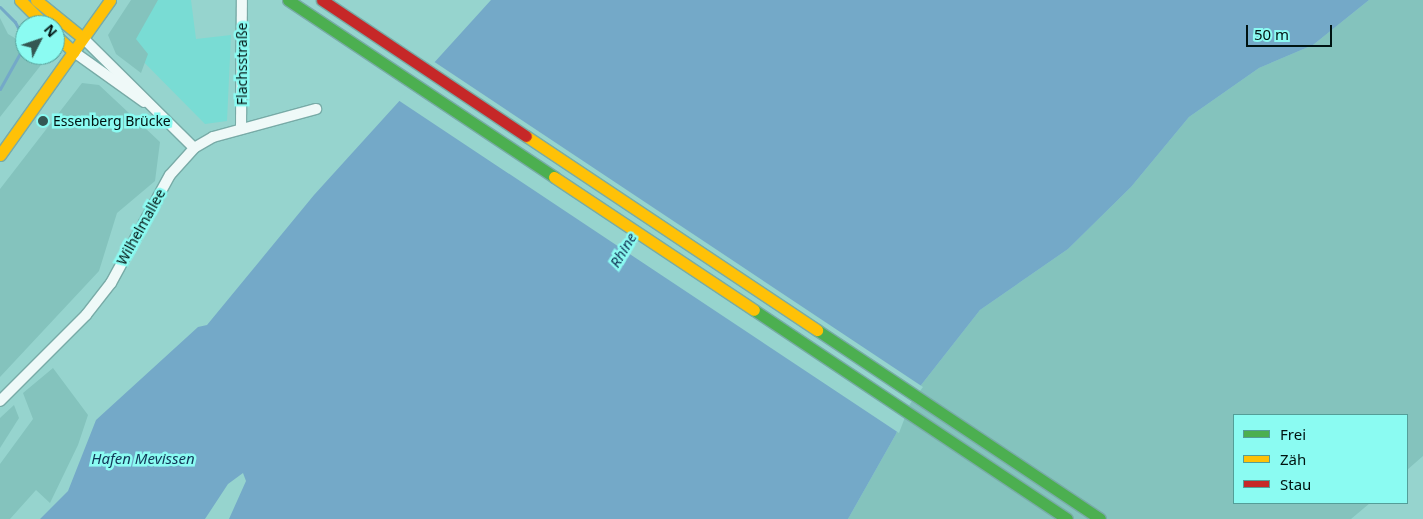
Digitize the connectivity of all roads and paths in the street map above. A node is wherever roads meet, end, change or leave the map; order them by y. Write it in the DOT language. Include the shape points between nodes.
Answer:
graph roads {
  1 [pos="20,0"];
  2 [pos="36,0"];
  3 [pos="110,0"];
  4 [pos="242,0"];
  5 [pos="288,0"];
  6 [pos="322,0"];
  7 [pos="35,15"];
  8 [pos="83,38"];
  9 [pos="65,44"];
  10 [pos="74,52"];
  11 [pos="153,107"];
  12 [pos="316,109"];
  13 [pos="241,129"];
  14 [pos="194,148"];
  15 [pos="0,155"];
  16 [pos="0,401"];
  17 [pos="1067,519"];
  18 [pos="1100,519"];
  1 -- 7 [label="main road"];
  2 -- 8 [label="main road"];
  3 -- 8 [label="main road"];
  4 -- 13 [label="street, Flachsstraße"];
  5 -- 17 [label="main road"];
  6 -- 18 [label="main road"];
  8 -- 10 [label="main road"];
  8 -- 11 [label="street"];
  9 -- 10 [label="main road"];
  10 -- 11 [label="street"];
  10 -- 15 [label="main road"];
  11 -- 14 [label="street"];
  12 -- 13 [label="street, Wilhelmallee" via="278,123"];
  13 -- 14 [label="street, Wilhelmallee"];
  14 -- 16 [label="street, Wilhelmallee" via="170,175 110,283 86,315"];
}
